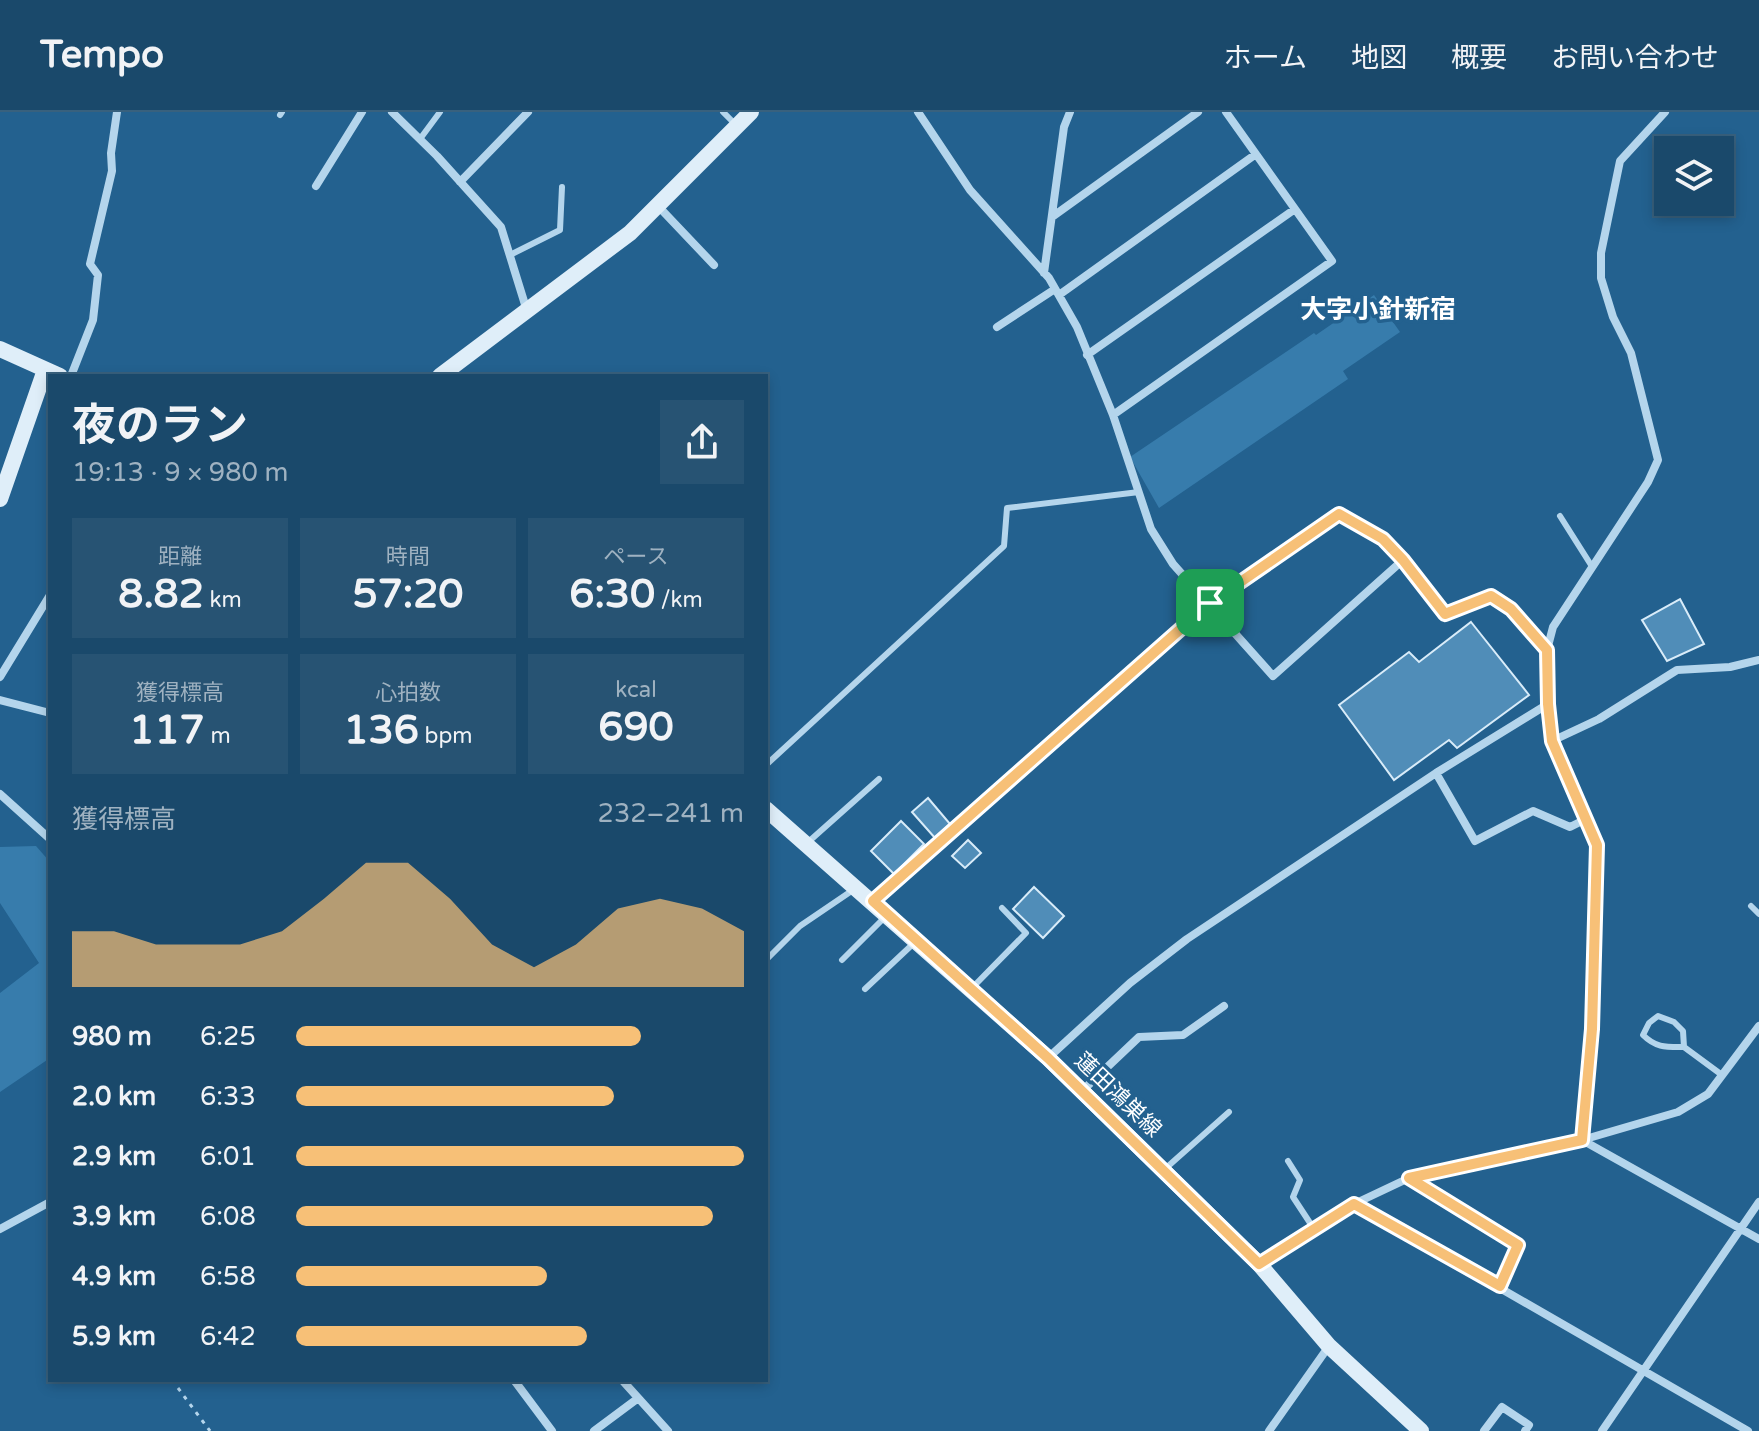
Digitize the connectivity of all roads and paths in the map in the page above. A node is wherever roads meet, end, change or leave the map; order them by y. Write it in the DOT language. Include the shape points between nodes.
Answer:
graph roads {
  1 [pos="117,112"];
  2 [pos="362,112"];
  3 [pos="392,112"];
  4 [pos="440,112"];
  5 [pos="528,112"];
  6 [pos="723,112"];
  7 [pos="751,112"];
  8 [pos="918,112"];
  9 [pos="1070,112"];
  10 [pos="1198,112"];
  11 [pos="1226,112"];
  12 [pos="1665,112"];
  13 [pos="737,126"];
  14 [pos="420,139"];
  15 [pos="1256,154"];
  16 [pos="460,182"];
  17 [pos="316,186"];
  18 [pos="562,187"];
  19 [pos="658,205"];
  20 [pos="1295,209"];
  21 [pos="1052,217"];
  22 [pos="510,255"];
  23 [pos="714,265"];
  24 [pos="1044,273"];
  25 [pos="1057,292"];
  26 [pos="527,311"];
  27 [pos="997,327"];
  28 [pos="0,349"];
  29 [pos="1087,355"];
  30 [pos="52,373"];
  31 [pos="72,374"];
  32 [pos="443,374"];
  33 [pos="48,383"];
  34 [pos="1113,415"];
  35 [pos="1139,492"];
  36 [pos="0,499"];
  37 [pos="1339,514"];
  38 [pos="1560,516"];
  39 [pos="1403,560"];
  40 [pos="1591,565"];
  41 [pos="48,598"];
  42 [pos="1210,603"];
  43 [pos="1547,650"];
  44 [pos="1759,660"];
  45 [pos="0,677"];
  46 [pos="0,700"];
  47 [pos="1548,704"];
  48 [pos="48,712"];
  49 [pos="1552,741"];
  50 [pos="768,763"];
  51 [pos="1436,773"];
  52 [pos="879,779"];
  53 [pos="0,794"];
  54 [pos="768,811"];
  55 [pos="1586,819"];
  56 [pos="48,837"];
  57 [pos="806,844"];
  58 [pos="857,887"];
  59 [pos="873,901"];
  60 [pos="1751,906"];
  61 [pos="1002,908"];
  62 [pos="1759,914"];
  63 [pos="888,915"];
  64 [pos="917,940"];
  65 [pos="768,958"];
  66 [pos="842,960"];
  67 [pos="865,989"];
  68 [pos="971,989"];
  69 [pos="1224,1006"];
  70 [pos="1759,1026"];
  71 [pos="1684,1047"];
  72 [pos="1048,1058"];
  73 [pos="1722,1075"];
  74 [pos="1082,1091"];
  75 [pos="1229,1112"];
  76 [pos="1582,1140"];
  77 [pos="1288,1161"];
  78 [pos="1163,1171"];
  79 [pos="1409,1178"];
  80 [pos="1759,1202"];
  81 [pos="48,1203"];
  82 [pos="1354,1204"];
  83 [pos="1741,1228"];
  84 [pos="0,1229"];
  85 [pos="1314,1229"];
  86 [pos="1759,1239"];
  87 [pos="1259,1264"];
  88 [pos="1500,1286"];
  89 [pos="1329,1346"];
  90 [pos="1644,1370"];
  91 [pos="173,1382"];
  92 [pos="515,1382"];
  93 [pos="624,1382"];
  94 [pos="637,1399"];
  95 [pos="1416,1430"];
  96 [pos="210,1431"];
  97 [pos="552,1431"];
  98 [pos="594,1431"];
  99 [pos="668,1431"];
  100 [pos="1269,1431"];
  101 [pos="1484,1431"];
  102 [pos="1525,1431"];
  103 [pos="1602,1431"];
  104 [pos="1748,1431"];
  1 -- 31 [label="street" via="112,171 90,264 98,275 93,320"];
  2 -- 17 [label="street"];
  3 -- 14 [label="street"];
  4 -- 14 [label="lane"];
  5 -- 16 [label="street"];
  6 -- 13 [label="lane"];
  7 -- 13 [label="main road"];
  8 -- 24 [label="street" via="970,190"];
  9 -- 21 [label="street"];
  10 -- 21 [label="street"];
  11 -- 15 [label="street"];
  12 -- 40 [label="street" via="1620,161 1601,253 1601,278 1631,353 1658,460"];
  13 -- 19 [label="main road"];
  14 -- 16 [label="street"];
  15 -- 20 [label="street"];
  15 -- 25 [label="street"];
  16 -- 22 [label="street" via="501,227"];
  18 -- 22 [label="lane" via="560,230"];
  19 -- 23 [label="street"];
  19 -- 26 [label="main road" via="630,233"];
  20 -- 29 [label="street"];
  20 -- 34 [label="street" via="1332,261"];
  21 -- 24 [label="street"];
  22 -- 26 [label="street"];
  24 -- 25 [label="street"];
  25 -- 27 [label="street"];
  25 -- 29 [label="street"];
  26 -- 32 [label="main road"];
  28 -- 30 [label="main road"];
  29 -- 34 [label="street"];
  33 -- 36 [label="main road"];
  34 -- 35 [label="street"];
  35 -- 42 [label="street" via="1151,529 1173,564"];
  35 -- 50 [label="lane" via="1007,508 1004,546"];
  37 -- 39 [label="path" via="1383,539"];
  37 -- 42 [label="lane"];
  38 -- 40 [label="lane"];
  39 -- 42 [label="street" via="1273,676"];
  39 -- 43 [label="street" via="1445,614 1491,596 1511,609"];
  40 -- 43 [label="street" via="1553,627"];
  41 -- 45 [label="street"];
  42 -- 59 [label="street"];
  43 -- 47 [label="street"];
  44 -- 49 [label="street" via="1677,670 1599,719"];
  46 -- 48 [label="street"];
  47 -- 49 [label="street"];
  47 -- 51 [label="street"];
  49 -- 55 [label="street"];
  51 -- 55 [label="street" via="1475,841 1533,811 1570,827"];
  51 -- 72 [label="street" via="1187,939"];
  52 -- 57 [label="lane"];
  53 -- 56 [label="street"];
  54 -- 57 [label="main road, 蓮田鴻巣線"];
  55 -- 76 [label="street" via="1597,845 1592,1029"];
  57 -- 58 [label="main road, 蓮田鴻巣線"];
  58 -- 59 [label="main road, 蓮田鴻巣線"];
  58 -- 65 [label="lane" via="800,926"];
  59 -- 63 [label="main road, 蓮田鴻巣線"];
  60 -- 62 [label="lane"];
  61 -- 68 [label="lane" via="1026,933"];
  63 -- 64 [label="main road, 蓮田鴻巣線"];
  63 -- 66 [label="lane"];
  64 -- 67 [label="lane"];
  64 -- 68 [label="main road, 蓮田鴻巣線"];
  68 -- 72 [label="main road, 蓮田鴻巣線"];
  69 -- 74 [label="street" via="1183,1035 1139,1037"];
  70 -- 73 [label="street"];
  71 -- 71 [label="lane" via="1683,1031 1658,1016 1643,1035 1661,1047"];
  71 -- 73 [label="lane"];
  72 -- 74 [label="main road, 蓮田鴻巣線"];
  73 -- 76 [label="street" via="1708,1094 1678,1112"];
  74 -- 78 [label="main road, 蓮田鴻巣線"];
  75 -- 78 [label="lane"];
  76 -- 79 [label="street"];
  76 -- 83 [label="street"];
  77 -- 85 [label="lane" via="1300,1180 1293,1197"];
  78 -- 87 [label="main road, 蓮田鴻巣線"];
  79 -- 82 [label="street"];
  79 -- 88 [label="street" via="1518,1245"];
  80 -- 83 [label="street"];
  81 -- 84 [label="street"];
  82 -- 85 [label="street"];
  82 -- 88 [label="street"];
  83 -- 86 [label="street"];
  83 -- 90 [label="street"];
  85 -- 87 [label="street"];
  87 -- 89 [label="main road, 蓮田鴻巣線"];
  88 -- 90 [label="street"];
  89 -- 95 [label="main road, 蓮田鴻巣線"];
  89 -- 100 [label="street"];
  90 -- 103 [label="street"];
  90 -- 104 [label="street"];
  91 -- 96 [label="path"];
  92 -- 97 [label="street"];
  93 -- 94 [label="street"];
  94 -- 98 [label="street"];
  94 -- 99 [label="street"];
  101 -- 102 [label="street" via="1502,1407 1529,1425"];
}
